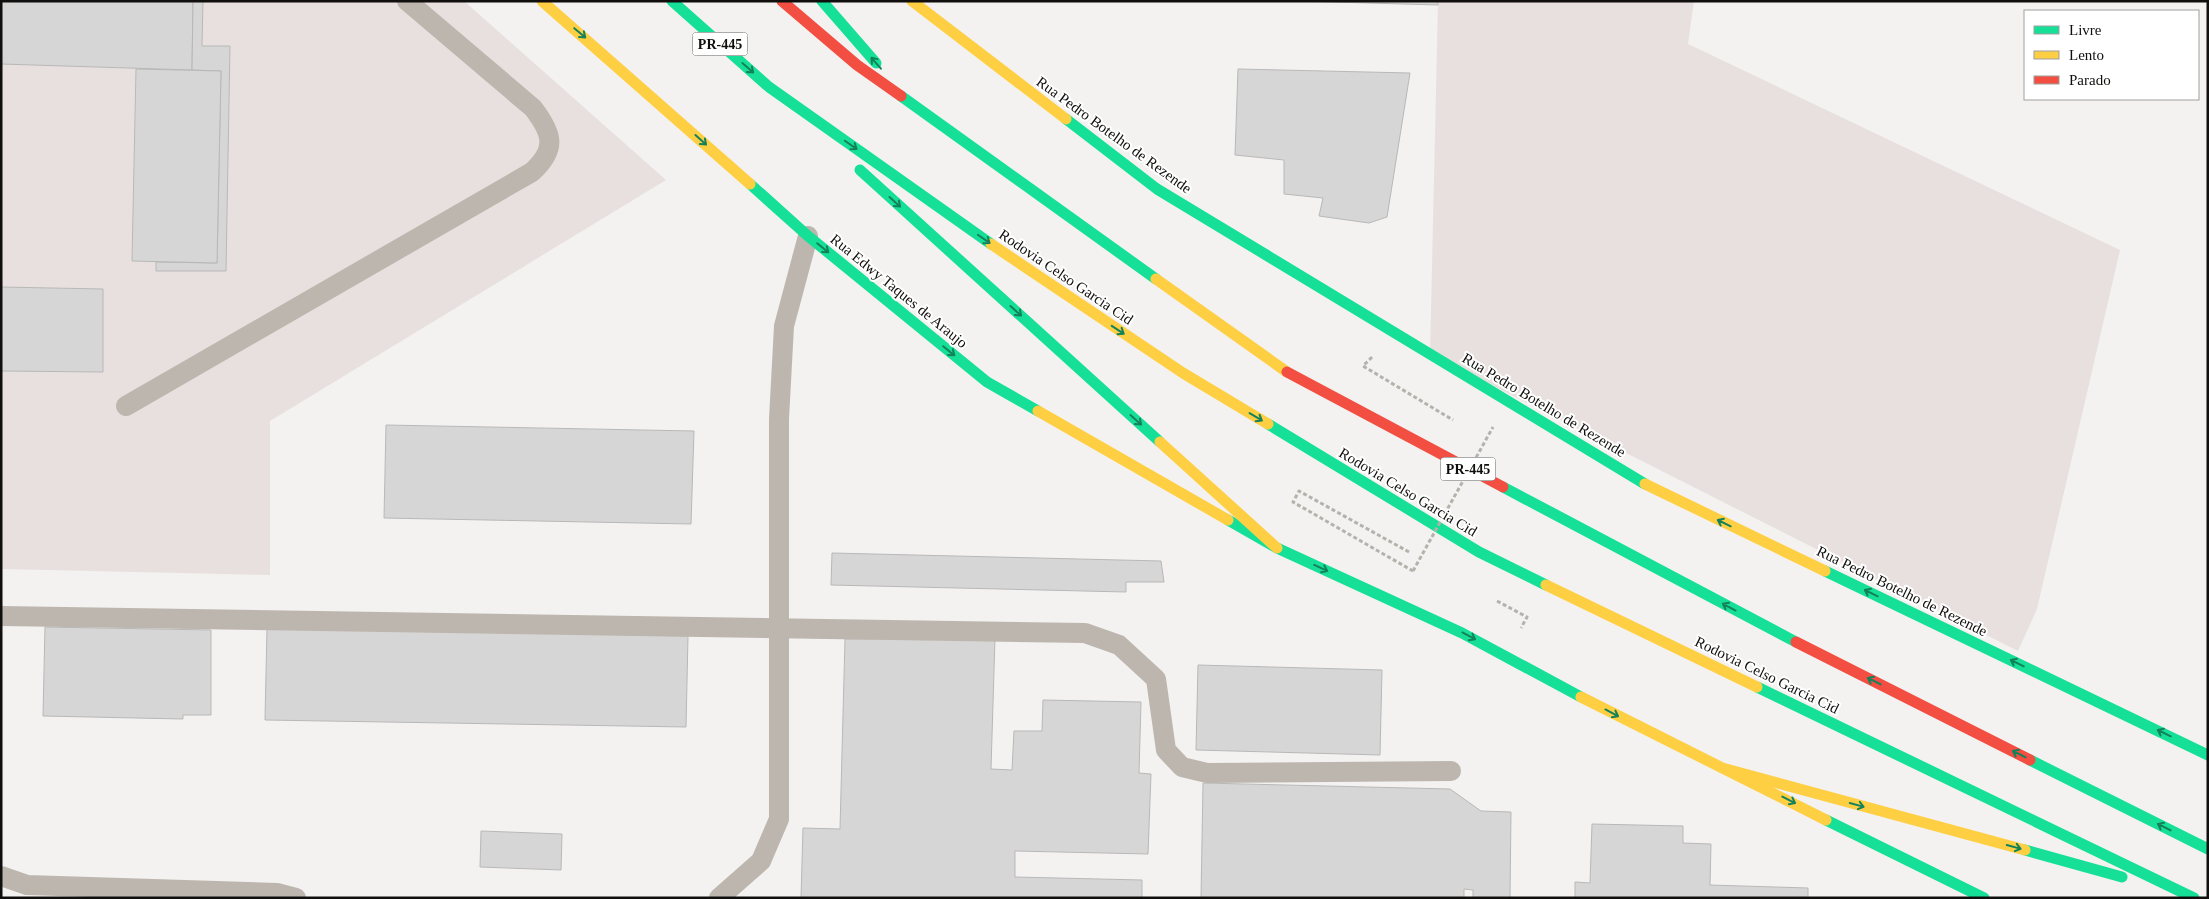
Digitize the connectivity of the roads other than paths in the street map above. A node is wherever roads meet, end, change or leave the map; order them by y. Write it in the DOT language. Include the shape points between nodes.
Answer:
graph roads {
  1 [pos="407,1"];
  2 [pos="542,1"];
  3 [pos="672,1"];
  4 [pos="782,1"];
  5 [pos="822,1"];
  6 [pos="912,1"];
  7 [pos="768,87"];
  8 [pos="908,100"];
  9 [pos="808,236"];
  10 [pos="126,406"];
  11 [pos="1277,548"];
  12 [pos="1,616"];
  13 [pos="780,629"];
  14 [pos="2208,754"];
  15 [pos="1726,769"];
  16 [pos="1451,771"];
  17 [pos="2208,849"];
  18 [pos="1,876"];
  19 [pos="2192,896"];
  20 [pos="296,898"];
  21 [pos="719,898"];
  22 [pos="1984,898"];
  1 -- 10 [label="lane" via="533,108 547,132 550,148 546,159 532,172"];
  2 -- 9 [label="main road, Rua Edwy Taques de Araujo, one-way"];
  3 -- 7 [label="main road, Rodovia Celso Garcia Cid / PR-445, one-way"];
  4 -- 8 [label="main road, PR-445" via="857,64"];
  8 -- 5 [label="main road, one-way"];
  14 -- 6 [label="main road, Rua Pedro Botelho de Rezende, one-way" via="1659,492 1157,190"];
  7 -- 11 [label="main road, one-way"];
  7 -- 19 [label="main road, Rodovia Celso Garcia Cid / PR-445, one-way" via="1101,319 1478,552"];
  17 -- 8 [label="main road, PR-445, one-way" via="1757,622 1286,372"];
  9 -- 11 [label="main road, Rua Edwy Taques de Araujo, one-way" via="987,382"];
  9 -- 13 [label="lane" via="784,326 779,419"];
  11 -- 15 [label="main road, one-way" via="1462,633 1642,729"];
  12 -- 13 [label="lane"];
  13 -- 16 [label="lane" via="1085,633 1119,645 1156,679 1166,750 1182,767 1207,773"];
  13 -- 21 [label="lane" via="779,819 761,861"];
  15 -- 19 [label="main road, one-way"];
  15 -- 22 [label="main road, one-way"];
  18 -- 20 [label="lane" via="27,885 277,893"];
}
